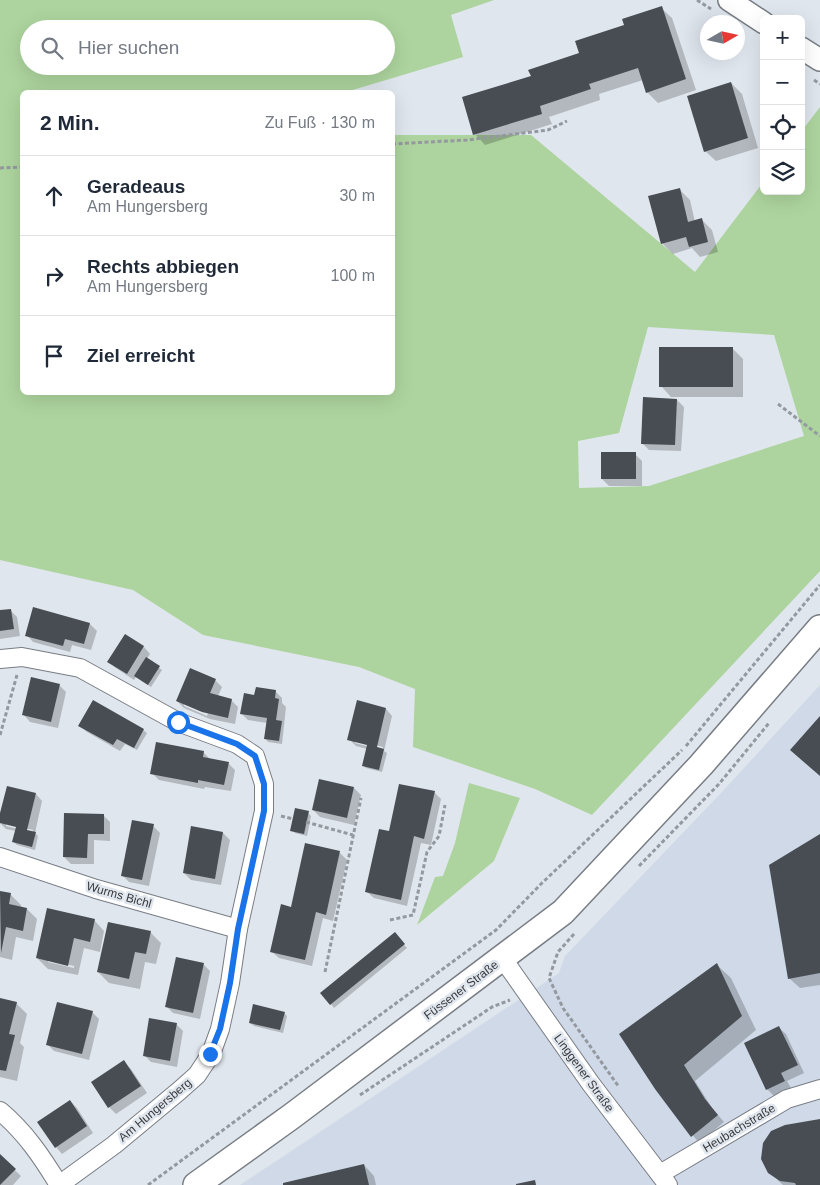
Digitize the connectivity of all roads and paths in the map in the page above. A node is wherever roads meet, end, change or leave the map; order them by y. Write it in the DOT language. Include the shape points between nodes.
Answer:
graph roads {
  1 [pos="730,0"];
  2 [pos="760,20"];
  3 [pos="805,51"];
  4 [pos="820,60"];
  5 [pos="567,121"];
  6 [pos="395,144"];
  7 [pos="20,167"];
  8 [pos="0,168"];
  9 [pos="778,404"];
  10 [pos="820,436"];
  11 [pos="820,585"];
  12 [pos="820,628"];
  13 [pos="22,657"];
  14 [pos="0,659"];
  15 [pos="0,735"];
  16 [pos="361,798"];
  17 [pos="445,805"];
  18 [pos="306,822"];
  19 [pos="353,835"];
  20 [pos="0,857"];
  21 [pos="390,920"];
  22 [pos="238,929"];
  23 [pos="503,959"];
  24 [pos="326,972"];
  25 [pos="526,990"];
  26 [pos="619,1087"];
  27 [pos="820,1089"];
  28 [pos="352,1100"];
  29 [pos="0,1111"];
  30 [pos="664,1180"];
  31 [pos="59,1185"];
  32 [pos="148,1185"];
  33 [pos="196,1185"];
  1 -- 2 [label="street"];
  3 -- 4 [label="street"];
  5 -- 6 [label="path" via="548,130 467,140"];
  7 -- 8 [label="path"];
  9 -- 10 [label="path"];
  11 -- 32 [label="path" via="682,750 496,930"];
  12 -- 23 [label="main road, Füssener Straße" via="701,765 564,912"];
  13 -- 14 [label="street, Am Hungersberg"];
  13 -- 15 [label="path"];
  13 -- 22 [label="street, Am Hungersberg" via="80,668 178,722 237,744 255,756 264,784 264,811"];
  16 -- 19 [label="path"];
  17 -- 21 [label="path" via="439,836 427,852 413,915"];
  18 -- 19 [label="path"];
  19 -- 24 [label="path"];
  20 -- 22 [label="street, Wurms Bichl" via="96,889"];
  22 -- 31 [label="street, Am Hungersberg" via="220,1029 197,1075"];
  23 -- 25 [label="street, Linggener Straße"];
  23 -- 33 [label="main road, Füssener Straße"];
  25 -- 26 [label="path" via="550,978 563,1008"];
  25 -- 28 [label="path" via="514,999 492,1007"];
  25 -- 30 [label="street, Linggener Straße" via="591,1084"];
  27 -- 30 [label="street, Heubachstraße" via="787,1099"];
  29 -- 31 [label="street" via="19,1128"];
}
